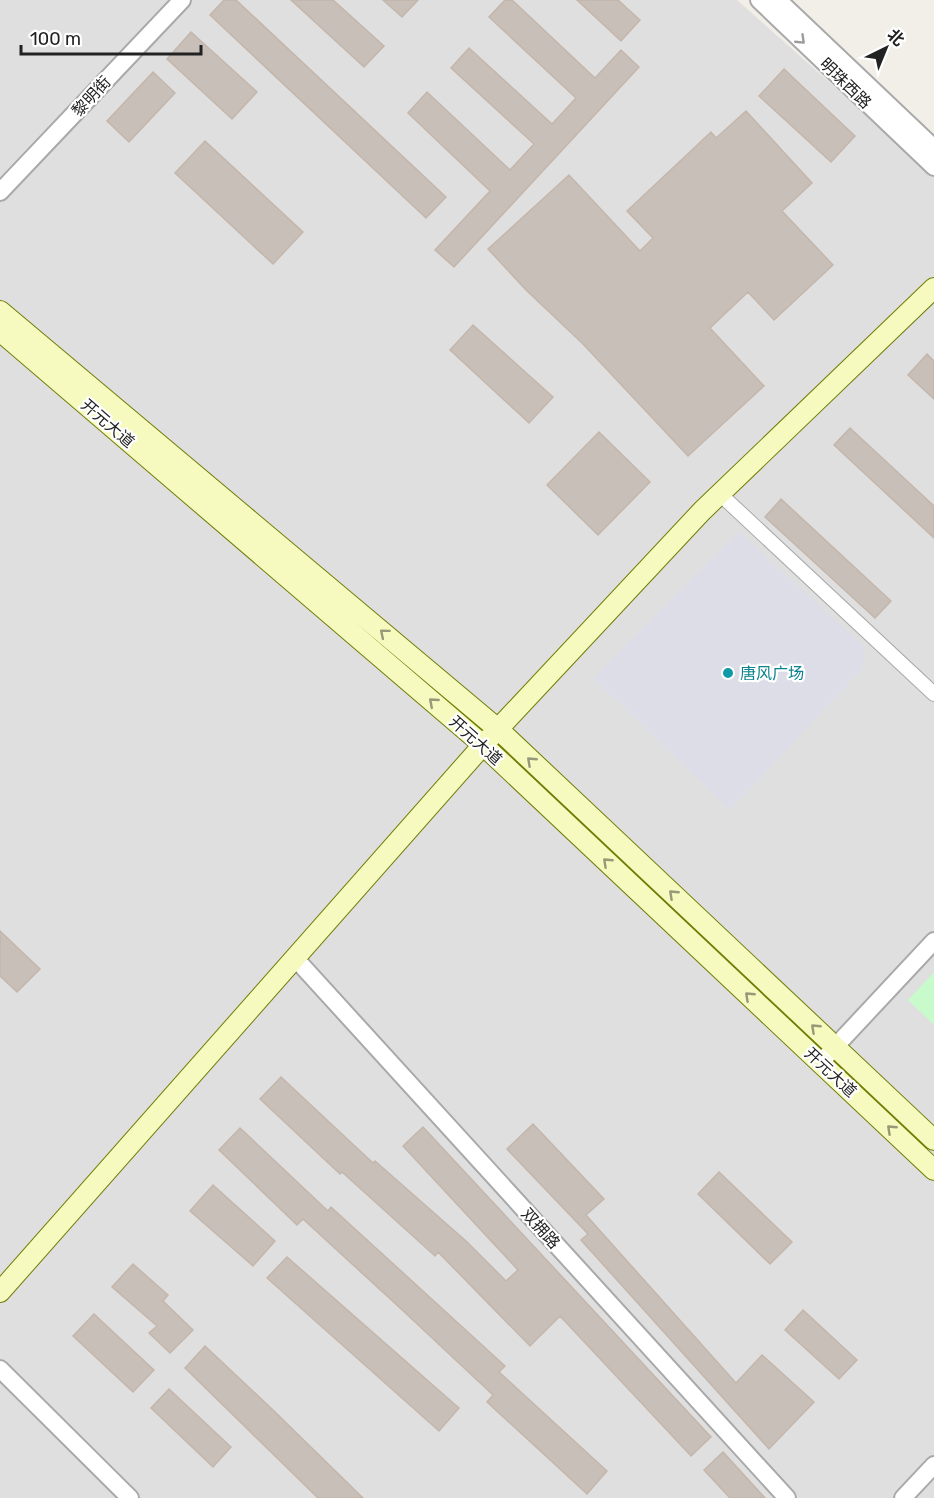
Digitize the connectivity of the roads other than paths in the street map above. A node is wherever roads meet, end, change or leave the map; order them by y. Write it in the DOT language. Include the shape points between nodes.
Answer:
graph roads {
  1 [pos="182,0"];
  2 [pos="759,0"];
  3 [pos="778,0"];
  4 [pos="934,148"];
  5 [pos="934,167"];
  6 [pos="0,192"];
  7 [pos="934,288"];
  8 [pos="0,311"];
  9 [pos="0,331"];
  10 [pos="720,494"];
  11 [pos="934,694"];
  12 [pos="499,730"];
  13 [pos="483,746"];
  14 [pos="934,941"];
  15 [pos="295,958"];
  16 [pos="835,1047"];
  17 [pos="820,1063"];
  18 [pos="934,1140"];
  19 [pos="934,1170"];
  20 [pos="0,1292"];
  21 [pos="0,1370"];
  22 [pos="934,1465"];
  23 [pos="130,1498"];
  24 [pos="787,1498"];
  25 [pos="903,1498"];
  1 -- 6 [label="street, 黎明街"];
  2 -- 5 [label="street, 明珠西路, one-way"];
  3 -- 4 [label="street, 明珠西路"];
  7 -- 10 [label="main road"];
  12 -- 8 [label="main road, 开元大道, one-way"];
  13 -- 9 [label="main road, 开元大道, one-way"];
  10 -- 11 [label="street"];
  10 -- 12 [label="main road"];
  12 -- 13 [label="main road"];
  16 -- 12 [label="main road, 开元大道, one-way"];
  13 -- 15 [label="main road"];
  17 -- 13 [label="main road, 开元大道, one-way"];
  14 -- 16 [label="street"];
  15 -- 20 [label="main road"];
  15 -- 24 [label="street, 双拥路"];
  16 -- 17 [label="street"];
  16 -- 18 [label="main road, 开元大道"];
  19 -- 17 [label="main road, 开元大道, one-way"];
  21 -- 23 [label="street"];
  22 -- 25 [label="street"];
}
